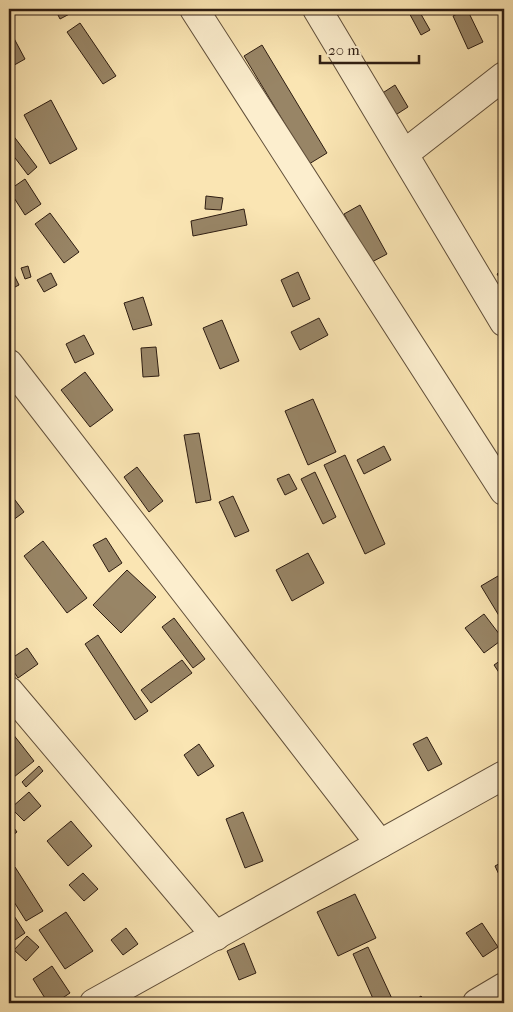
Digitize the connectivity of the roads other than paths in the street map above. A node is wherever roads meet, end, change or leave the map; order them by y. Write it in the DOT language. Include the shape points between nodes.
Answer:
graph roads {
  1 [pos="194,9"];
  2 [pos="317,9"];
  3 [pos="504,76"];
  4 [pos="404,154"];
  5 [pos="504,322"];
  6 [pos="9,364"];
  7 [pos="504,491"];
  8 [pos="9,691"];
  9 [pos="504,775"];
  10 [pos="380,844"];
  11 [pos="216,936"];
  12 [pos="504,987"];
  13 [pos="94,1003"];
  14 [pos="477,1003"];
  1 -- 7 [label="street"];
  2 -- 4 [label="street"];
  3 -- 4 [label="street"];
  4 -- 5 [label="street"];
  6 -- 10 [label="street"];
  8 -- 11 [label="street"];
  9 -- 10 [label="street"];
  10 -- 11 [label="street"];
  11 -- 13 [label="street"];
  12 -- 14 [label="street"];
}
